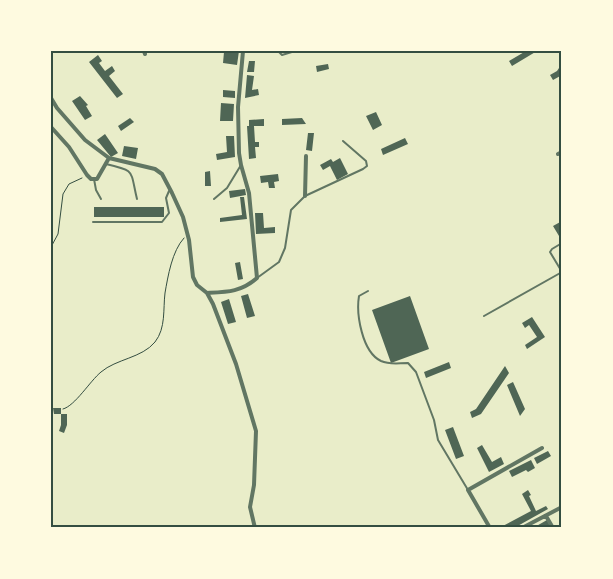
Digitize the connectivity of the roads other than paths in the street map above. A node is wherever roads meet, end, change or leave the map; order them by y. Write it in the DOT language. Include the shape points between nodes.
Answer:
graph roads {
  1 [pos="243,51"];
  2 [pos="278,51"];
  3 [pos="295,51"];
  4 [pos="51,98"];
  5 [pos="51,127"];
  6 [pos="343,141"];
  7 [pos="306,156"];
  8 [pos="109,158"];
  9 [pos="106,164"];
  10 [pos="241,166"];
  11 [pos="94,179"];
  12 [pos="170,189"];
  13 [pos="305,196"];
  14 [pos="101,199"];
  15 [pos="136,199"];
  16 [pos="214,199"];
  17 [pos="93,222"];
  18 [pos="562,244"];
  19 [pos="257,278"];
  20 [pos="368,291"];
  21 [pos="207,293"];
  22 [pos="484,316"];
  23 [pos="542,448"];
  24 [pos="468,490"];
  25 [pos="562,507"];
  26 [pos="546,516"];
  27 [pos="255,528"];
  28 [pos="490,528"];
  29 [pos="522,528"];
  30 [pos="553,528"];
  1 -- 10 [label="street" via="238,107"];
  2 -- 3 [label="lane" via="282,55"];
  4 -- 8 [label="street" via="85,140"];
  5 -- 11 [label="street" via="87,175"];
  6 -- 13 [label="lane" via="367,166"];
  7 -- 13 [label="street"];
  8 -- 9 [label="street"];
  8 -- 12 [label="street" via="155,169 162,174"];
  9 -- 11 [label="street" via="100,176"];
  9 -- 15 [label="lane" via="130,172"];
  10 -- 16 [label="lane" via="227,188"];
  10 -- 19 [label="street" via="249,193"];
  11 -- 14 [label="lane"];
  12 -- 17 [label="lane" via="166,198 169,214 162,222"];
  12 -- 21 [label="street" via="183,217 193,277"];
  13 -- 19 [label="lane" via="292,210 279,262"];
  18 -- 22 [label="lane" via="550,252 562,272"];
  19 -- 21 [label="street" via="232,292"];
  20 -- 24 [label="lane" via="359,296 357,306 364,338 378,360 392,364 408,363 416,372 438,440"];
  21 -- 27 [label="street" via="236,364 256,431 250,507"];
  23 -- 24 [label="street"];
  24 -- 28 [label="street"];
  25 -- 26 [label="street"];
  26 -- 29 [label="street"];
  26 -- 30 [label="street"];
}
